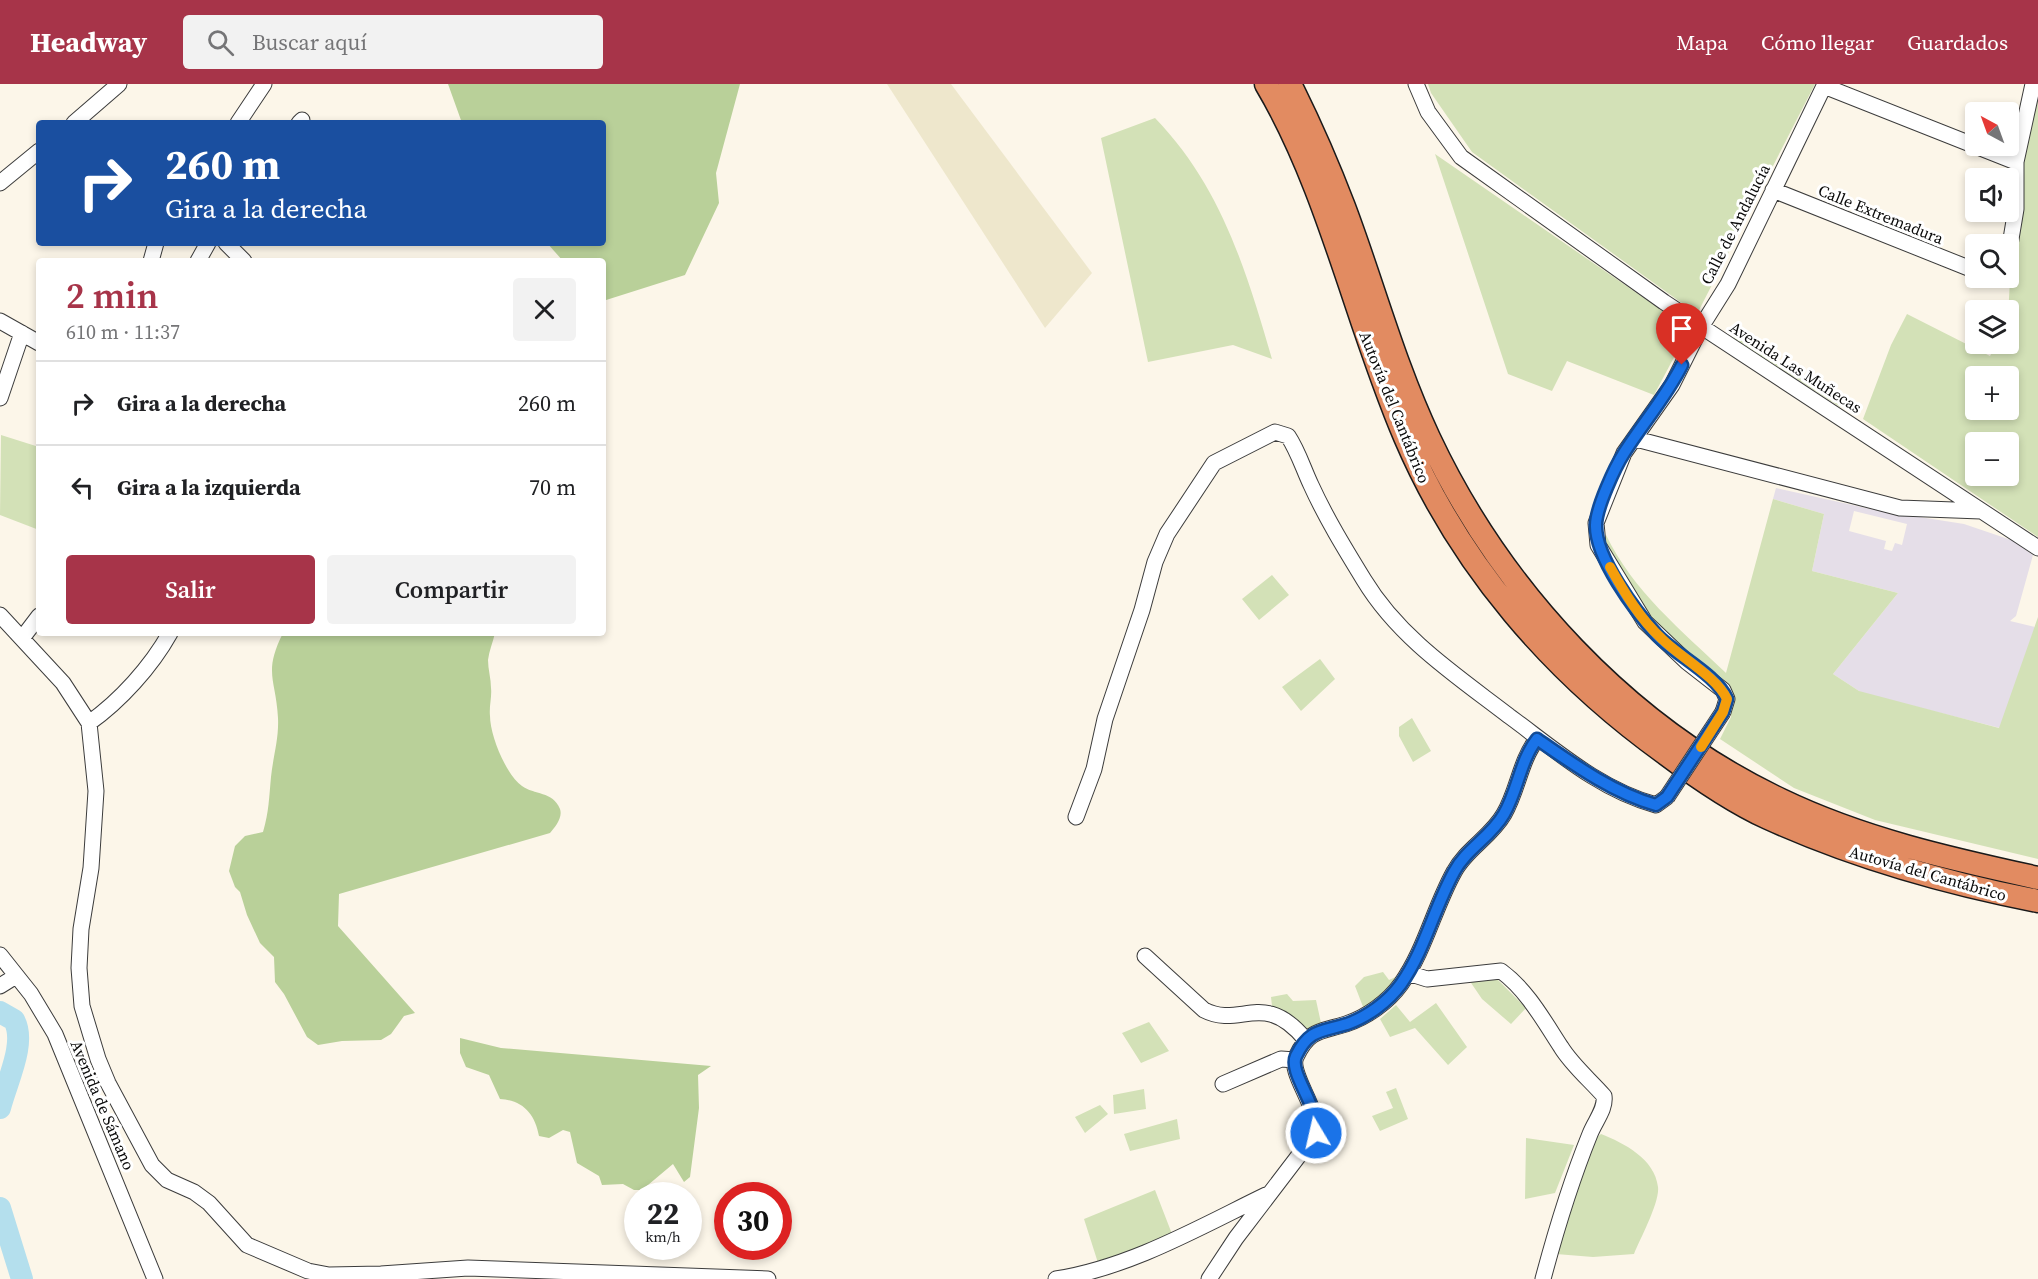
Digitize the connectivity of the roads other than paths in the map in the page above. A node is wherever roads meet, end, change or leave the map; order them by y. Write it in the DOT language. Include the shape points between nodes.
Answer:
graph roads {
  1 [pos="119,84"];
  2 [pos="264,84"];
  3 [pos="1416,84"];
  4 [pos="2033,84"];
  5 [pos="1824,85"];
  6 [pos="1272,86"];
  7 [pos="77,120"];
  8 [pos="240,120"];
  9 [pos="36,153"];
  10 [pos="2016,162"];
  11 [pos="0,183"];
  12 [pos="1773,190"];
  13 [pos="2012,234"];
  14 [pos="1965,267"];
  15 [pos="0,321"];
  16 [pos="1701,327"];
  17 [pos="22,333"];
  18 [pos="36,341"];
  19 [pos="0,398"];
  20 [pos="1636,439"];
  21 [pos="1981,511"];
  22 [pos="2038,548"];
  23 [pos="0,615"];
  24 [pos="36,620"];
  25 [pos="168,636"];
  26 [pos="23,637"];
  27 [pos="89,723"];
  28 [pos="1537,739"];
  29 [pos="1076,817"];
  30 [pos="2038,878"];
  31 [pos="2038,901"];
  32 [pos="0,955"];
  33 [pos="1145,956"];
  34 [pos="1408,974"];
  35 [pos="16,976"];
  36 [pos="0,986"];
  37 [pos="1305,1039"];
  38 [pos="1294,1060"];
  39 [pos="1224,1084"];
  40 [pos="1269,1194"];
  41 [pos="155,1279"];
  42 [pos="768,1279"];
  43 [pos="1056,1279"];
  44 [pos="1209,1279"];
  45 [pos="1543,1279"];
  1 -- 7 [label="street"];
  2 -- 8 [label="street"];
  3 -- 16 [label="street, Avenida Las Muñecas" via="1428,112 1461,158"];
  4 -- 10 [label="street"];
  5 -- 10 [label="street"];
  5 -- 12 [label="street, Calle de Andalucía"];
  6 -- 30 [label="highway, Autovía del Cantábrico" via="1344,208 1390,344 1428,437 1486,541 1523,592 1567,641 1650,718 1714,763 1780,800 1841,826 1915,849"];
  6 -- 31 [label="highway, Autovía del Cantábrico" via="1316,191 1375,361 1434,499 1470,555 1534,640 1634,731 1712,788 1766,817 1862,857"];
  9 -- 11 [label="street"];
  10 -- 13 [label="street"];
  12 -- 14 [label="street, Calle Extremadura"];
  12 -- 16 [label="street, Calle de Andalucía" via="1728,284"];
  15 -- 17 [label="street"];
  16 -- 20 [label="street, Calle de Andalucía" via="1672,385"];
  16 -- 21 [label="street, Avenida Las Muñecas"];
  17 -- 18 [label="street"];
  17 -- 19 [label="street"];
  20 -- 21 [label="street" via="1899,508"];
  20 -- 28 [label="street, Calle de Andalucía, bridge" via="1611,480 1596,523 1598,545 1645,622 1723,690 1727,699 1723,712 1667,797 1656,805 1640,801 1574,765"];
  21 -- 22 [label="street, Avenida Las Muñecas"];
  23 -- 26 [label="street"];
  24 -- 26 [label="street"];
  25 -- 27 [label="street" via="145,670 103,714"];
  26 -- 27 [label="street" via="63,683"];
  27 -- 42 [label="street" via="96,791 79,968 87,1028 108,1083 152,1165 167,1180 208,1203 247,1245 308,1271 329,1275 468,1268"];
  28 -- 29 [label="street" via="1442,666 1392,617 1365,582 1337,534 1288,436 1275,432 1214,464 1167,534"];
  28 -- 34 [label="street" via="1527,752 1517,786 1500,819 1454,872"];
  32 -- 35 [label="street, Avenida de Sámano"];
  33 -- 37 [label="street" via="1204,1010 1214,1015 1268,1013 1282,1018"];
  34 -- 37 [label="street" via="1375,1010"];
  34 -- 45 [label="street" via="1427,979 1501,971 1604,1096 1605,1105 1590,1134 1559,1219"];
  35 -- 36 [label="street"];
  35 -- 41 [label="street, Avenida de Sámano" via="55,1034"];
  37 -- 38 [label="street"];
  38 -- 39 [label="street" via="1281,1059"];
  38 -- 40 [label="street" via="1294,1070 1311,1102 1316,1133"];
  40 -- 43 [label="street" via="1123,1263"];
  40 -- 44 [label="street"];
}
